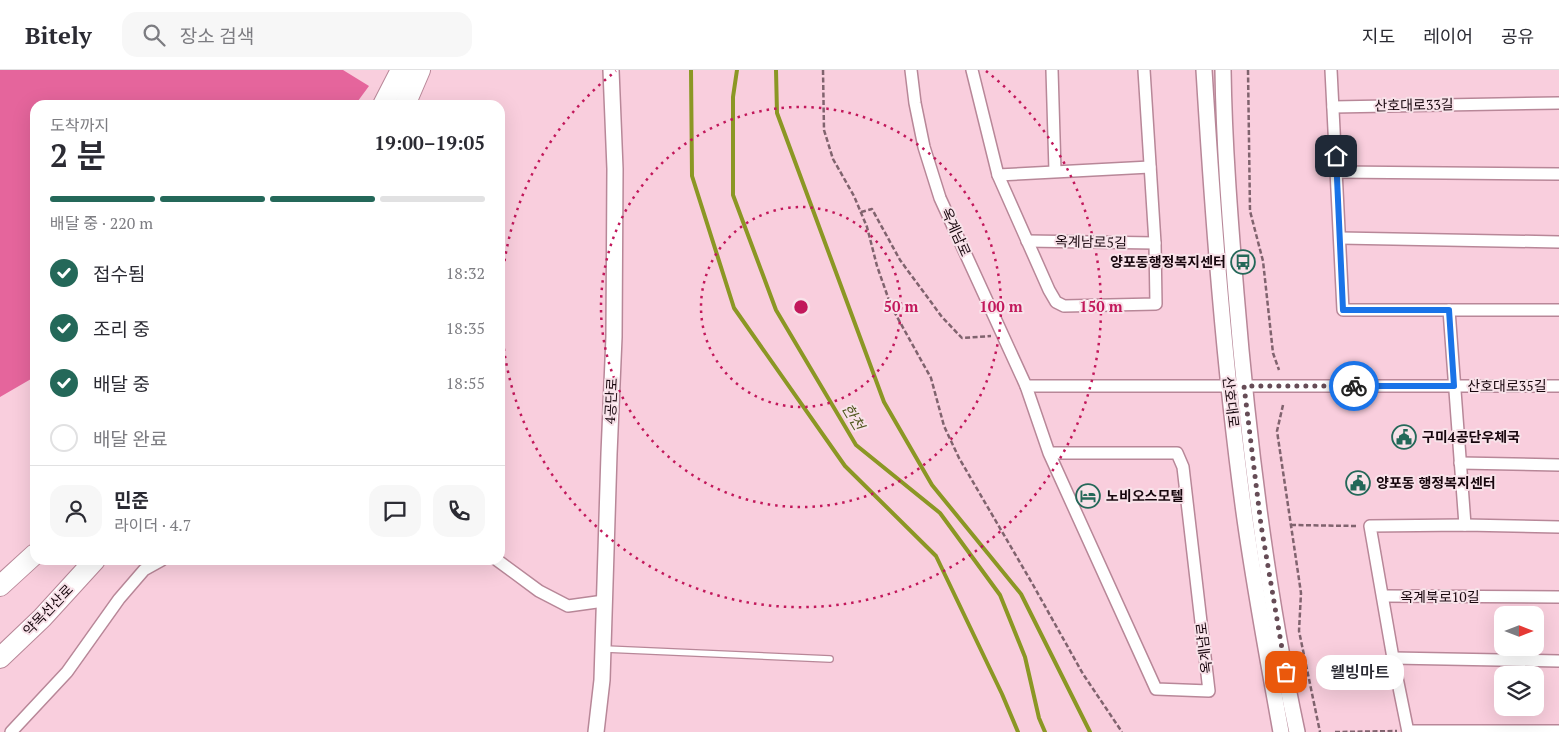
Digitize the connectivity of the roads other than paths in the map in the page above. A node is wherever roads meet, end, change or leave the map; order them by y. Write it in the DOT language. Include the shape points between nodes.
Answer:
graph roads {
  1 [pos="401,70"];
  2 [pos="420,70"];
  3 [pos="610,70"];
  4 [pos="912,70"];
  5 [pos="972,70"];
  6 [pos="1052,70"];
  7 [pos="1144,70"];
  8 [pos="1204,70"];
  9 [pos="1223,70"];
  10 [pos="1331,70"];
  11 [pos="386,100"];
  12 [pos="407,100"];
  13 [pos="1559,103"];
  14 [pos="1333,107"];
  15 [pos="1150,167"];
  16 [pos="1055,171"];
  17 [pos="1336,172"];
  18 [pos="1559,174"];
  19 [pos="998,175"];
  20 [pos="1340,238"];
  21 [pos="1027,241"];
  22 [pos="1559,242"];
  23 [pos="1155,243"];
  24 [pos="1449,310"];
  25 [pos="1559,310"];
  26 [pos="1026,386"];
  27 [pos="1228,386"];
  28 [pos="1244,386"];
  29 [pos="1454,386"];
  30 [pos="1559,386"];
  31 [pos="1050,452"];
  32 [pos="1460,463"];
  33 [pos="1559,465"];
  34 [pos="1465,525"];
  35 [pos="1559,527"];
  36 [pos="30,559"];
  37 [pos="90,565"];
  38 [pos="153,565"];
  39 [pos="504,565"];
  40 [pos="0,586"];
  41 [pos="1383,596"];
  42 [pos="1559,598"];
  43 [pos="604,601"];
  44 [pos="603,649"];
  45 [pos="0,658"];
  46 [pos="1393,658"];
  47 [pos="830,659"];
  48 [pos="1559,662"];
  49 [pos="1408,731"];
  50 [pos="1559,731"];
  51 [pos="11,732"];
  52 [pos="596,732"];
  53 [pos="1281,732"];
  54 [pos="1297,732"];
  1 -- 11 [label="highway"];
  2 -- 12 [label="highway"];
  3 -- 43 [label="street, 4공단로" via="615,169 614,328"];
  4 -- 26 [label="street, 옥계남로" via="924,147 940,198"];
  5 -- 19 [label="street"];
  6 -- 16 [label="street"];
  7 -- 15 [label="street"];
  8 -- 27 [label="street, 산호대로"];
  9 -- 28 [label="street, 산호대로" via="1223,109"];
  10 -- 14 [label="street"];
  13 -- 14 [label="street, 산호대로33길"];
  14 -- 17 [label="street"];
  15 -- 16 [label="street"];
  15 -- 23 [label="street"];
  16 -- 19 [label="street"];
  17 -- 18 [label="street"];
  17 -- 20 [label="street"];
  19 -- 21 [label="street"];
  20 -- 22 [label="street"];
  20 -- 24 [label="street" via="1343,310"];
  21 -- 23 [label="street, 옥계남로5길"];
  21 -- 23 [label="street" via="1049,290 1056,302 1064,306 1156,304"];
  24 -- 25 [label="street"];
  24 -- 29 [label="street"];
  26 -- 27 [label="street"];
  26 -- 31 [label="street, 옥계남로"];
  27 -- 28 [label="street"];
  27 -- 53 [label="street, 산호대로" via="1244,512"];
  28 -- 29 [label="street, 산호대로35길"];
  28 -- 54 [label="street, 산호대로" via="1261,525"];
  29 -- 30 [label="street, 산호대로35길"];
  29 -- 32 [label="street, 산호대로35길"];
  31 -- 31 [label="street, 옥계남로" via="1177,453 1183,467 1209,691 1156,689"];
  32 -- 33 [label="street"];
  32 -- 34 [label="street, 산호대로35길"];
  34 -- 35 [label="street"];
  34 -- 41 [label="street" via="1370,526"];
  36 -- 40 [label="highway"];
  37 -- 45 [label="highway, 약목선산로"];
  38 -- 51 [label="street" via="144,570 119,599 67,672"];
  39 -- 43 [label="street" via="539,591 568,606"];
  41 -- 42 [label="street, 옥계북로10길"];
  41 -- 46 [label="street, 옥계북로10길"];
  43 -- 44 [label="street, 4공단로"];
  44 -- 47 [label="lane"];
  44 -- 52 [label="street, 4공단로"];
  46 -- 48 [label="street"];
  46 -- 49 [label="street, 옥계북로10길"];
  49 -- 50 [label="street"];
}
